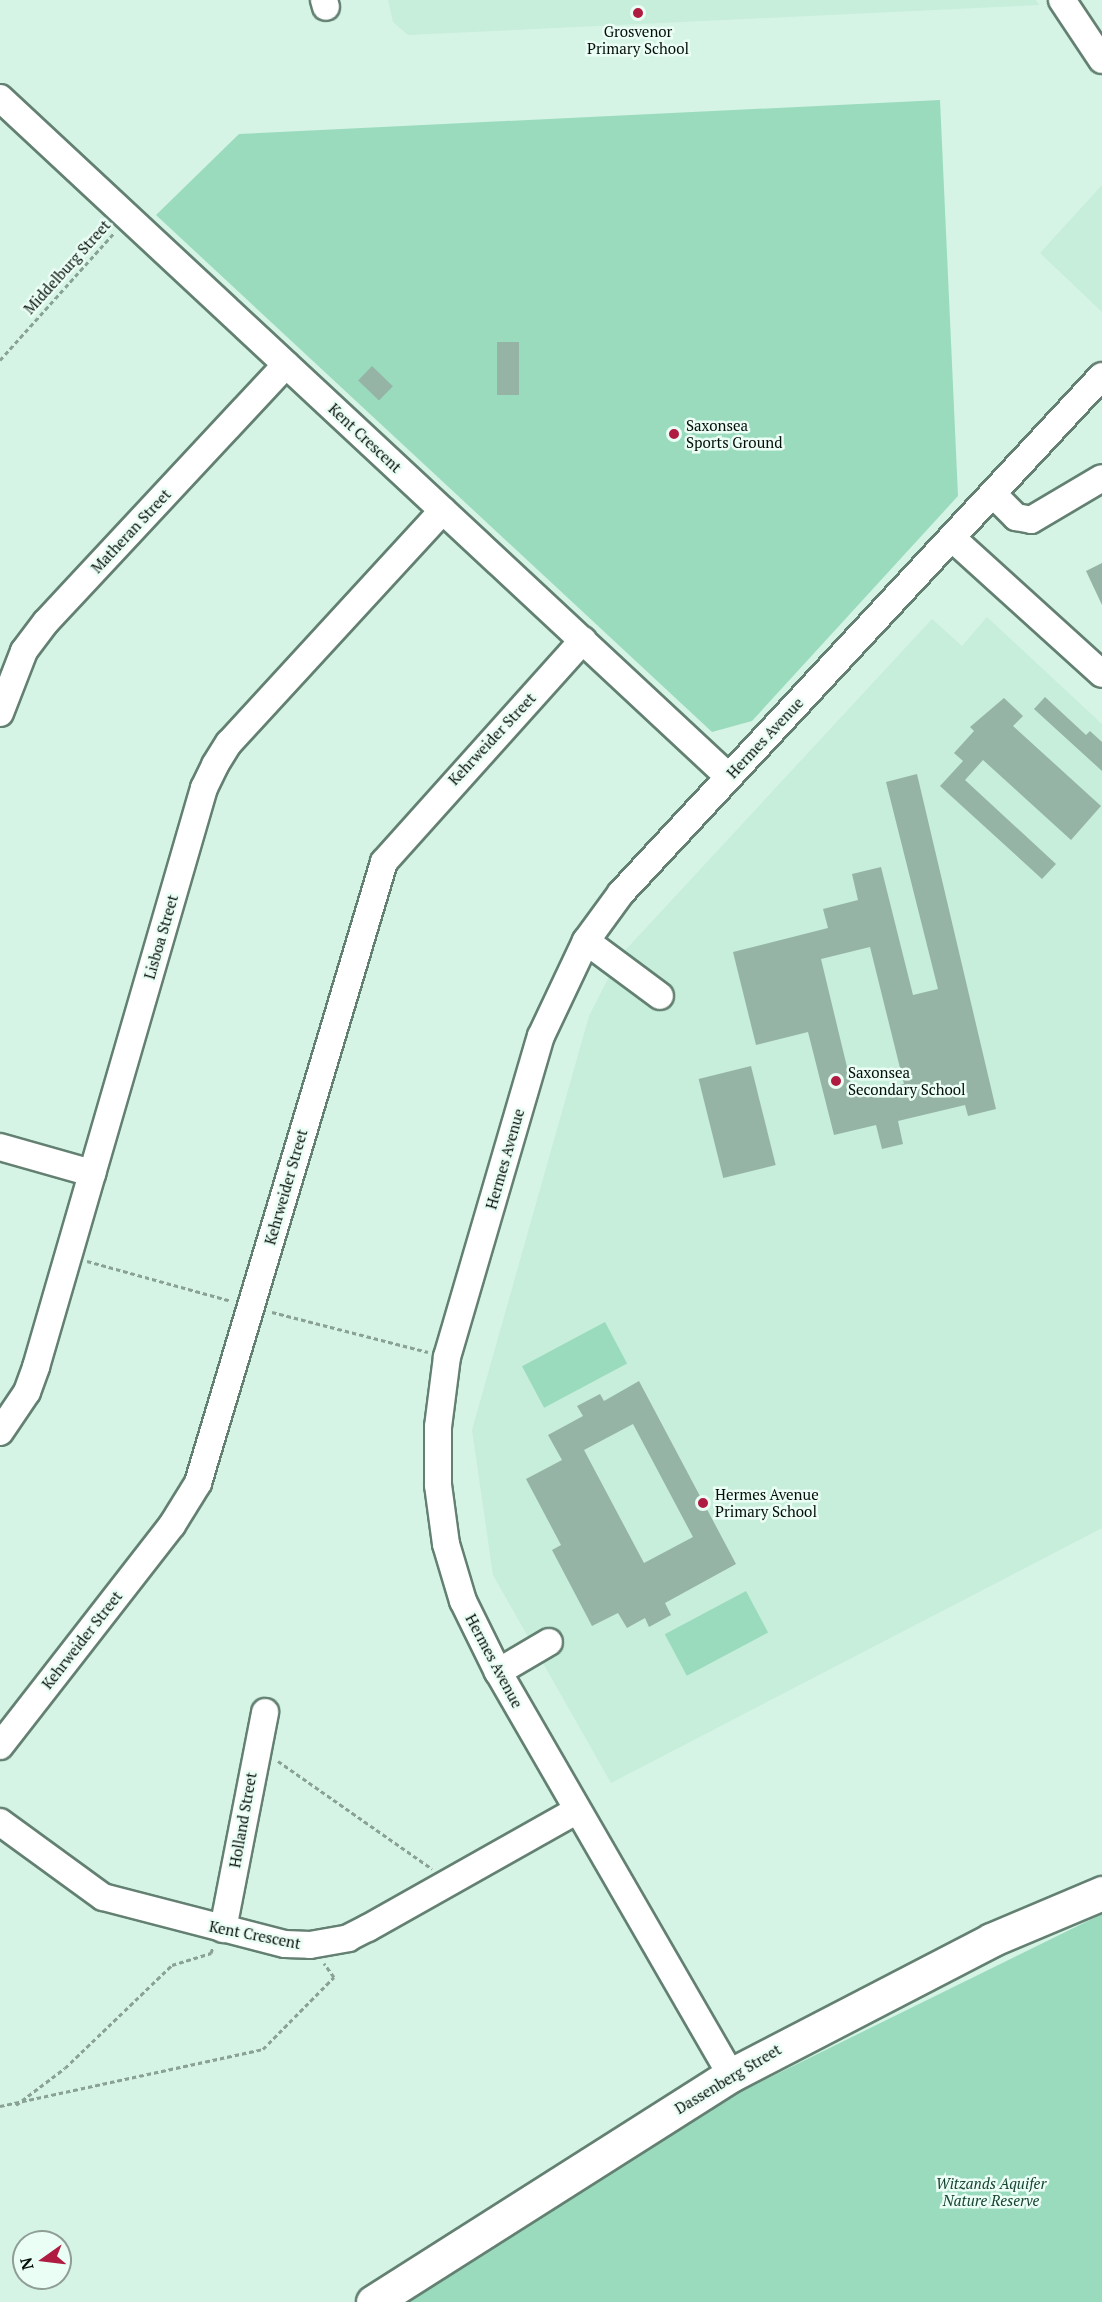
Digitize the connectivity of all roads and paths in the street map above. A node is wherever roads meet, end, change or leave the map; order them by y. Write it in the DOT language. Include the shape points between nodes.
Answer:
graph roads {
  1 [pos="1062,0"];
  2 [pos="1102,60"];
  3 [pos="0,98"];
  4 [pos="128,218"];
  5 [pos="0,360"];
  6 [pos="286,365"];
  7 [pos="1102,376"];
  8 [pos="1102,478"];
  9 [pos="993,494"];
  10 [pos="443,510"];
  11 [pos="952,538"];
  12 [pos="583,640"];
  13 [pos="1102,674"];
  14 [pos="0,713"];
  15 [pos="729,777"];
  16 [pos="586,941"];
  17 [pos="660,996"];
  18 [pos="0,1147"];
  19 [pos="92,1173"];
  20 [pos="0,1432"];
  21 [pos="549,1642"];
  22 [pos="498,1672"];
  23 [pos="265,1712"];
  24 [pos="0,1746"];
  25 [pos="256,1747"];
  26 [pos="577,1810"];
  27 [pos="0,1822"];
  28 [pos="444,1885"];
  29 [pos="1102,1893"];
  30 [pos="223,1929"];
  31 [pos="310,1945"];
  32 [pos="731,2075"];
  33 [pos="0,2106"];
  34 [pos="15,2106"];
  35 [pos="373,2302"];
  1 -- 2 [label="street"];
  3 -- 4 [label="street, Kent Crescent"];
  4 -- 5 [label="path, Middelburg Street"];
  4 -- 6 [label="street, Kent Crescent"];
  6 -- 10 [label="street, Kent Crescent"];
  6 -- 14 [label="street, Matheran Street" via="46,622 18,661"];
  7 -- 9 [label="street, Hermes Avenue"];
  8 -- 9 [label="street" via="1031,520 1016,516"];
  9 -- 11 [label="street, Hermes Avenue"];
  10 -- 12 [label="street, Kent Crescent"];
  10 -- 19 [label="street, Lisboa Street" via="229,743 215,765 204,788"];
  11 -- 13 [label="street"];
  11 -- 15 [label="street, Hermes Avenue"];
  12 -- 15 [label="street, Kent Crescent"];
  12 -- 24 [label="street, Kehrweider Street" via="384,862 198,1483 172,1525"];
  15 -- 16 [label="street, Hermes Avenue" via="621,894"];
  16 -- 17 [label="street"];
  16 -- 22 [label="street, Hermes Avenue" via="541,1036 447,1357 441,1398 438,1476 446,1544 474,1628"];
  18 -- 19 [label="street"];
  19 -- 20 [label="street, Lisboa Street" via="36,1367 27,1392"];
  21 -- 22 [label="street"];
  22 -- 26 [label="street, Hermes Avenue"];
  23 -- 25 [label="street, Holland Street"];
  25 -- 28 [label="path" via="430,1866"];
  25 -- 30 [label="street, Holland Street"];
  26 -- 28 [label="street, Kent Crescent"];
  26 -- 32 [label="street, Hermes Avenue"];
  27 -- 30 [label="street, Kent Crescent" via="103,1897"];
  28 -- 31 [label="street, Kent Crescent" via="348,1938"];
  29 -- 32 [label="main road, Dassenberg Street" via="897,1986"];
  30 -- 31 [label="street, Kent Crescent"];
  30 -- 34 [label="path" via="211,1953 172,1965 65,2068"];
  31 -- 34 [label="path" via="334,1977 263,2049"];
  32 -- 35 [label="main road, Dassenberg Street"];
  33 -- 34 [label="path"];
}
